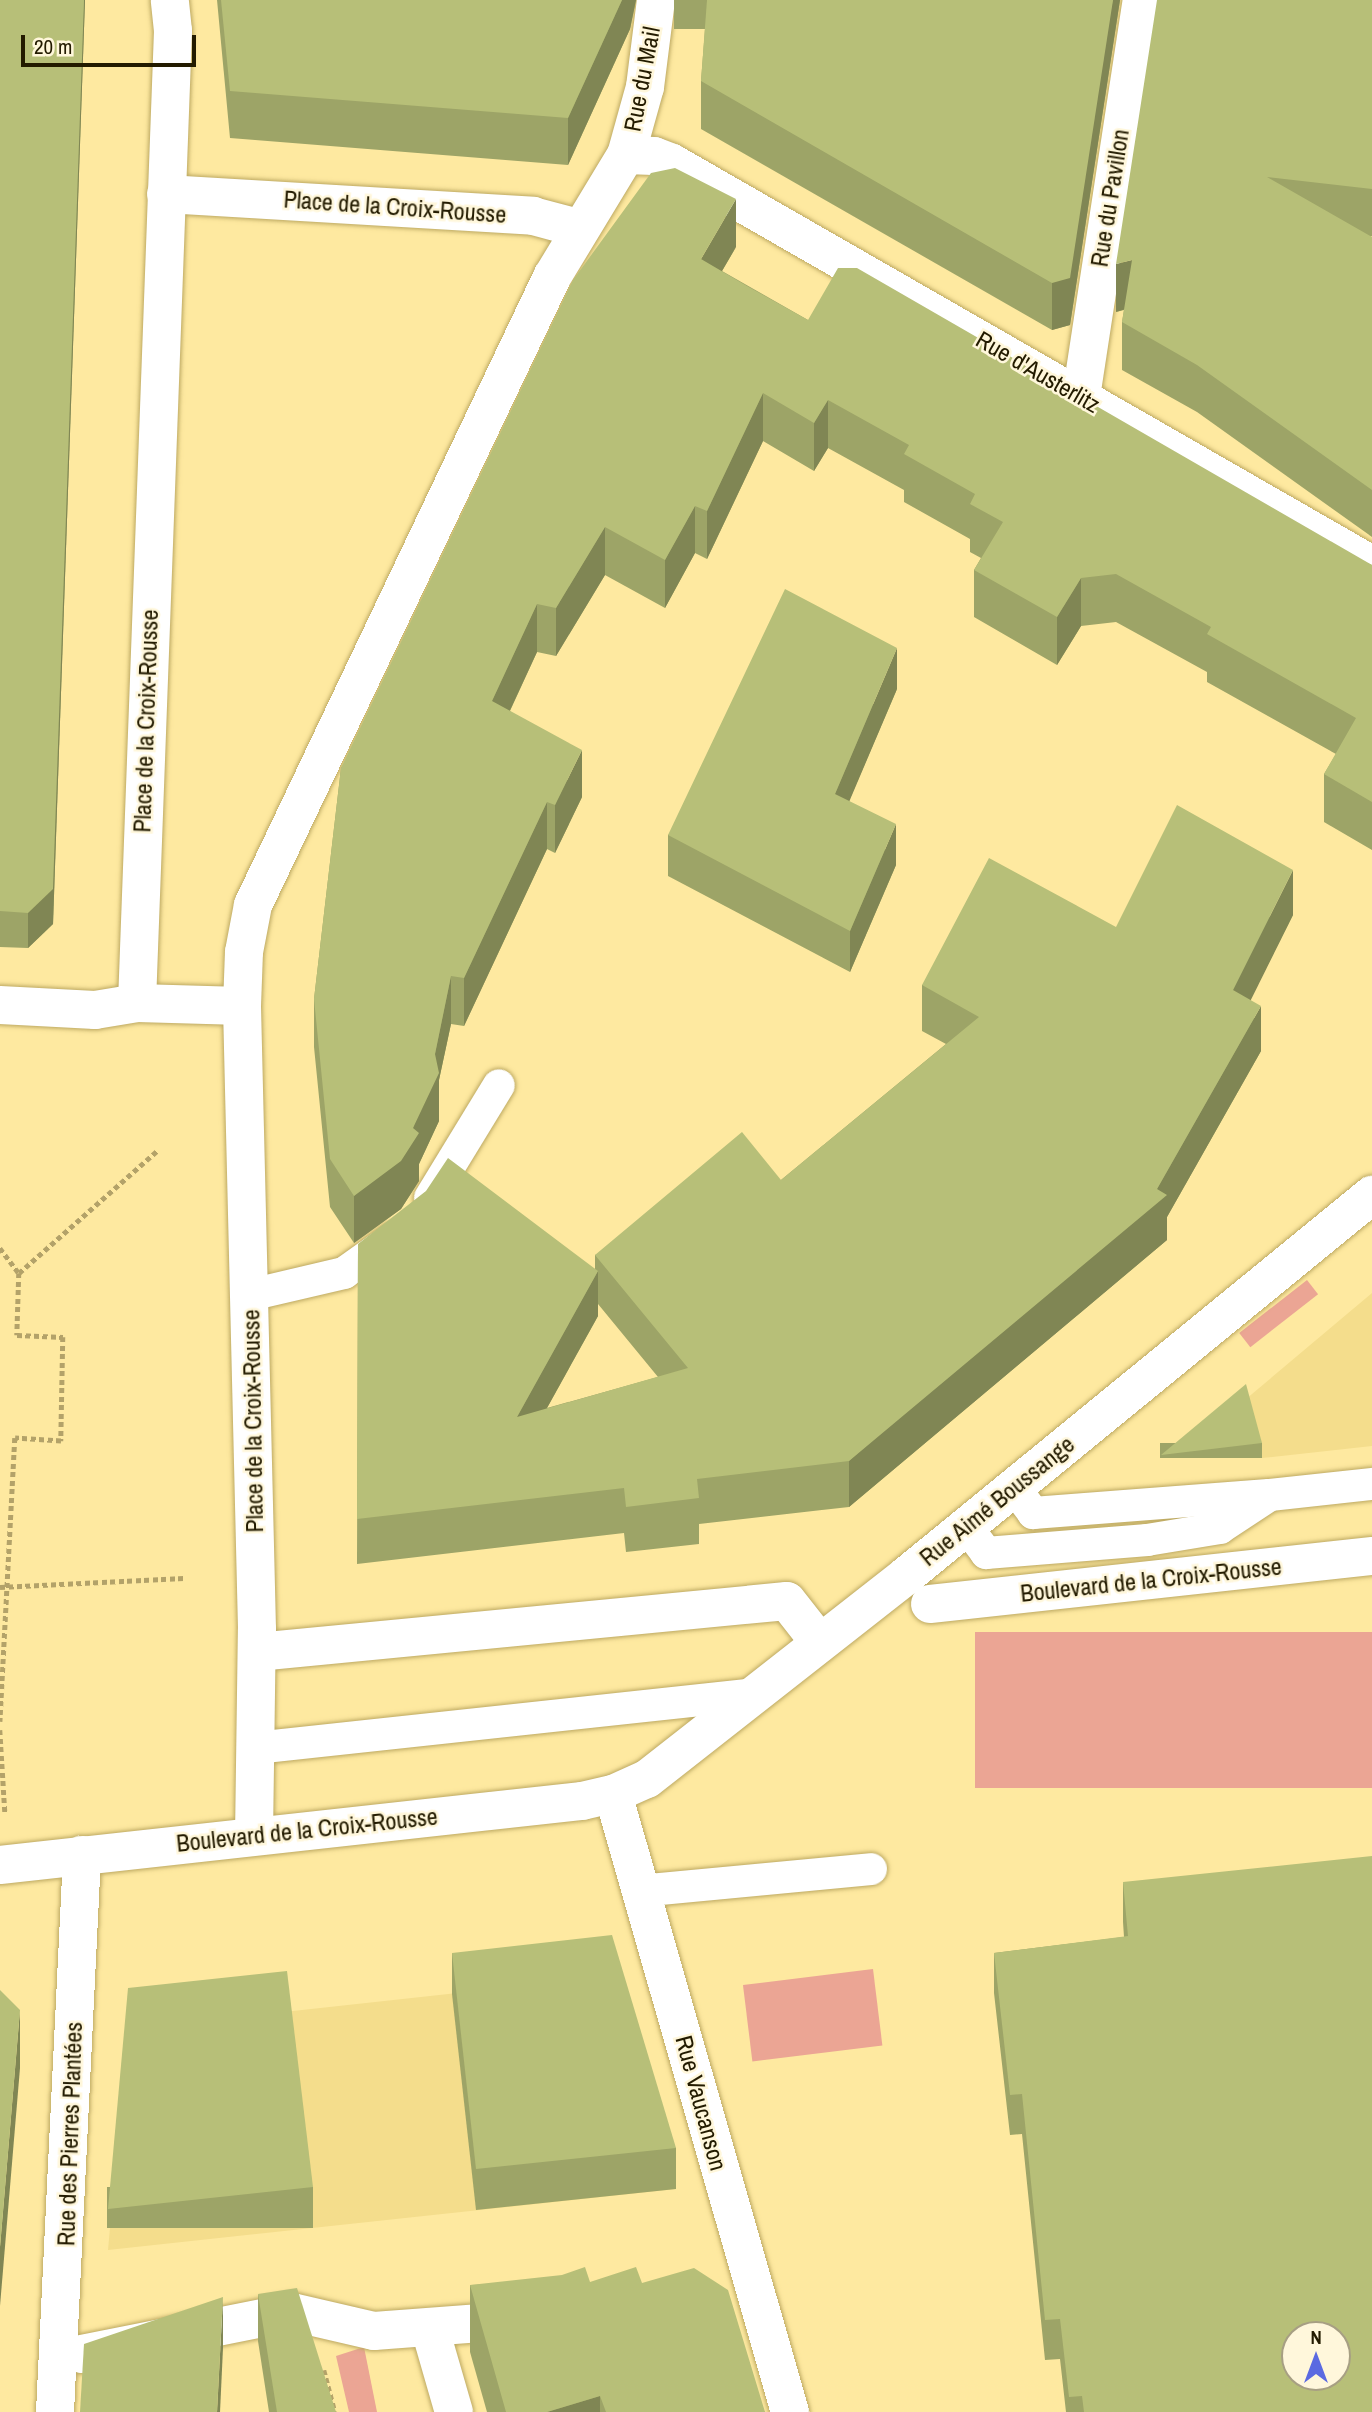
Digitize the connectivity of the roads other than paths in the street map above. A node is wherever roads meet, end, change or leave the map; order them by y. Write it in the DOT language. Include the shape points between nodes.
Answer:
graph roads {
  1 [pos="170,0"];
  2 [pos="656,0"];
  3 [pos="1142,0"];
  4 [pos="626,155"];
  5 [pos="166,194"];
  6 [pos="578,228"];
  7 [pos="1081,397"];
  8 [pos="1372,565"];
  9 [pos="137,1003"];
  10 [pos="0,1005"];
  11 [pos="242,1006"];
  12 [pos="499,1085"];
  13 [pos="1372,1195"];
  14 [pos="250,1295"];
  15 [pos="1372,1484"];
  16 [pos="1013,1486"];
  17 [pos="1270,1495"];
  18 [pos="965,1526"];
  19 [pos="1372,1556"];
  20 [pos="930,1604"];
  21 [pos="820,1643"];
  22 [pos="257,1652"];
  23 [pos="757,1693"];
  24 [pos="255,1748"];
  25 [pos="613,1794"];
  26 [pos="254,1836"];
  27 [pos="82,1855"];
  28 [pos="0,1864"];
  29 [pos="871,1869"];
  30 [pos="639,1891"];
  31 [pos="553,2316"];
  32 [pos="430,2329"];
  33 [pos="82,2354"];
  34 [pos="55,2412"];
  35 [pos="454,2412"];
  36 [pos="790,2412"];
  1 -- 5 [label="street"];
  2 -- 4 [label="street, Rue du Mail" via="645,87"];
  3 -- 7 [label="street, Rue du Pavillon"];
  4 -- 6 [label="street, Rue du Mail"];
  4 -- 7 [label="street, Rue d'Austerlitz" via="654,156 672,163"];
  5 -- 6 [label="street, Place de la Croix-Rousse" via="533,216"];
  5 -- 9 [label="street, Place de la Croix-Rousse"];
  6 -- 11 [label="street, Place de la Croix-Rousse" via="253,905 244,952"];
  7 -- 8 [label="street, Rue d'Austerlitz"];
  9 -- 10 [label="street" via="95,1010"];
  9 -- 11 [label="street"];
  11 -- 14 [label="street, Place de la Croix-Rousse"];
  12 -- 14 [label="lane" via="415,1222 344,1273"];
  13 -- 16 [label="street, Rue Aimé Boussange"];
  14 -- 22 [label="street, Place de la Croix-Rousse"];
  15 -- 17 [label="lane"];
  16 -- 17 [label="lane" via="1033,1513"];
  16 -- 18 [label="street, Rue Aimé Boussange"];
  17 -- 18 [label="lane" via="1220,1528 1147,1540 986,1553"];
  18 -- 21 [label="street, Rue Aimé Boussange"];
  19 -- 20 [label="street, Boulevard de la Croix-Rousse"];
  21 -- 22 [label="street" via="787,1601"];
  21 -- 23 [label="street, Rue Aimé Boussange"];
  22 -- 24 [label="street, Place de la Croix-Rousse"];
  23 -- 24 [label="lane"];
  23 -- 25 [label="street, Rue Aimé Boussange" via="647,1779"];
  24 -- 26 [label="street, Place de la Croix-Rousse"];
  25 -- 26 [label="street, Boulevard de la Croix-Rousse"];
  25 -- 30 [label="street, Rue Vaucanson"];
  26 -- 27 [label="street, Boulevard de la Croix-Rousse"];
  27 -- 28 [label="street, Boulevard de la Croix-Rousse"];
  27 -- 34 [label="street, Rue des Pierres Plantées"];
  29 -- 30 [label="lane"];
  30 -- 36 [label="street, Rue Vaucanson"];
  31 -- 32 [label="street"];
  32 -- 33 [label="street" via="374,2331 292,2312"];
  32 -- 35 [label="street"];
}
